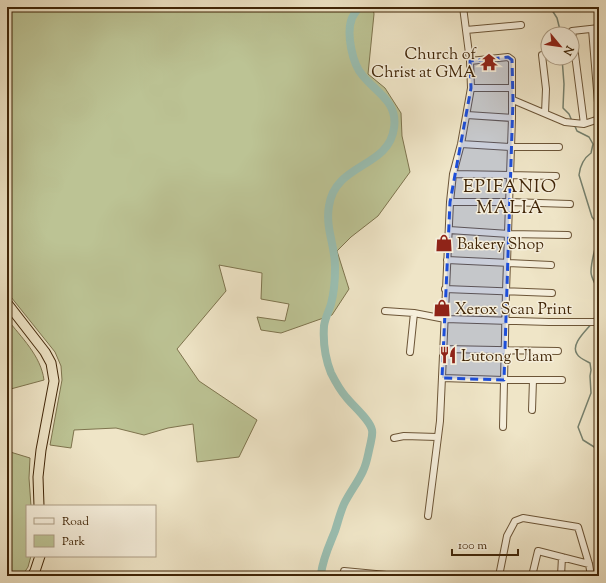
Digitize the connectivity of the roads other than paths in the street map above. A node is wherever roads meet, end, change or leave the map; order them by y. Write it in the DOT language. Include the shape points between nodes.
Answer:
graph roads {
  1 [pos="463,7"];
  2 [pos="521,25"];
  3 [pos="599,28"];
  4 [pos="592,29"];
  5 [pos="466,30"];
  6 [pos="470,61"];
  7 [pos="543,66"];
  8 [pos="471,88"];
  9 [pos="512,88"];
  10 [pos="513,100"];
  11 [pos="545,113"];
  12 [pos="468,115"];
  13 [pos="599,115"];
  14 [pos="512,118"];
  15 [pos="599,119"];
  16 [pos="584,124"];
  17 [pos="462,144"];
  18 [pos="511,147"];
  19 [pos="560,147"];
  20 [pos="453,174"];
  21 [pos="510,176"];
  22 [pos="556,176"];
  23 [pos="450,202"];
  24 [pos="509,202"];
  25 [pos="570,204"];
  26 [pos="449,230"];
  27 [pos="509,234"];
  28 [pos="568,235"];
  29 [pos="446,260"];
  30 [pos="507,263"];
  31 [pos="551,265"];
  32 [pos="445,289"];
  33 [pos="506,291"];
  34 [pos="552,293"];
  35 [pos="7,304"];
  36 [pos="385,310"];
  37 [pos="414,313"];
  38 [pos="445,319"];
  39 [pos="505,321"];
  40 [pos="595,322"];
  41 [pos="443,349"];
  42 [pos="505,350"];
  43 [pos="558,351"];
  44 [pos="410,352"];
  45 [pos="442,378"];
  46 [pos="504,380"];
  47 [pos="534,380"];
  48 [pos="562,380"];
  49 [pos="532,410"];
  50 [pos="503,427"];
  51 [pos="437,437"];
  52 [pos="394,438"];
  53 [pos="39,505"];
  54 [pos="428,516"];
  55 [pos="40,557"];
  56 [pos="562,557"];
  57 [pos="589,564"];
  58 [pos="344,573"];
  59 [pos="378,575"];
  60 [pos="32,576"];
  61 [pos="397,576"];
  62 [pos="499,576"];
  63 [pos="532,576"];
  64 [pos="561,576"];
  65 [pos="591,576"];
  1 -- 5 [label="street"];
  2 -- 5 [label="street"];
  3 -- 4 [label="street"];
  4 -- 13 [label="street"];
  4 -- 16 [label="street" via="572,31"];
  5 -- 6 [label="street"];
  6 -- 8 [label="street"];
  6 -- 9 [label="street" via="510,58"];
  7 -- 11 [label="street"];
  8 -- 9 [label="street"];
  8 -- 12 [label="street"];
  9 -- 10 [label="street"];
  10 -- 11 [label="street"];
  10 -- 14 [label="street"];
  11 -- 16 [label="street" via="565,122"];
  12 -- 14 [label="street"];
  12 -- 17 [label="street"];
  14 -- 18 [label="street"];
  15 -- 16 [label="street"];
  17 -- 18 [label="street"];
  17 -- 20 [label="street"];
  18 -- 19 [label="street"];
  18 -- 21 [label="street"];
  20 -- 21 [label="street"];
  20 -- 23 [label="street"];
  21 -- 22 [label="street"];
  21 -- 24 [label="street"];
  23 -- 24 [label="street"];
  23 -- 26 [label="street"];
  24 -- 25 [label="street"];
  24 -- 27 [label="street"];
  26 -- 27 [label="street"];
  26 -- 29 [label="street"];
  27 -- 28 [label="street"];
  27 -- 30 [label="street"];
  29 -- 30 [label="street"];
  29 -- 32 [label="street"];
  30 -- 31 [label="street"];
  30 -- 33 [label="street"];
  32 -- 33 [label="street"];
  32 -- 38 [label="street"];
  33 -- 34 [label="street"];
  33 -- 39 [label="street"];
  35 -- 53 [label="highway" via="44,352 53,372 54,381 38,477"];
  36 -- 37 [label="street"];
  37 -- 38 [label="street"];
  37 -- 44 [label="street"];
  38 -- 39 [label="street"];
  38 -- 41 [label="street"];
  39 -- 40 [label="street"];
  39 -- 42 [label="street"];
  41 -- 42 [label="street"];
  41 -- 45 [label="street"];
  42 -- 43 [label="street"];
  42 -- 46 [label="street"];
  45 -- 46 [label="street"];
  45 -- 51 [label="street"];
  46 -- 47 [label="street"];
  46 -- 50 [label="street"];
  47 -- 48 [label="street"];
  47 -- 49 [label="street"];
  51 -- 52 [label="street"];
  51 -- 54 [label="street"];
  55 -- 60 [label="highway"];
  56 -- 57 [label="street"];
  56 -- 63 [label="street" via="538,552"];
  56 -- 64 [label="street"];
  57 -- 62 [label="street" via="578,527 523,518 515,521 507,536"];
  57 -- 65 [label="street"];
  58 -- 59 [label="street"];
  59 -- 61 [label="street"];
}
